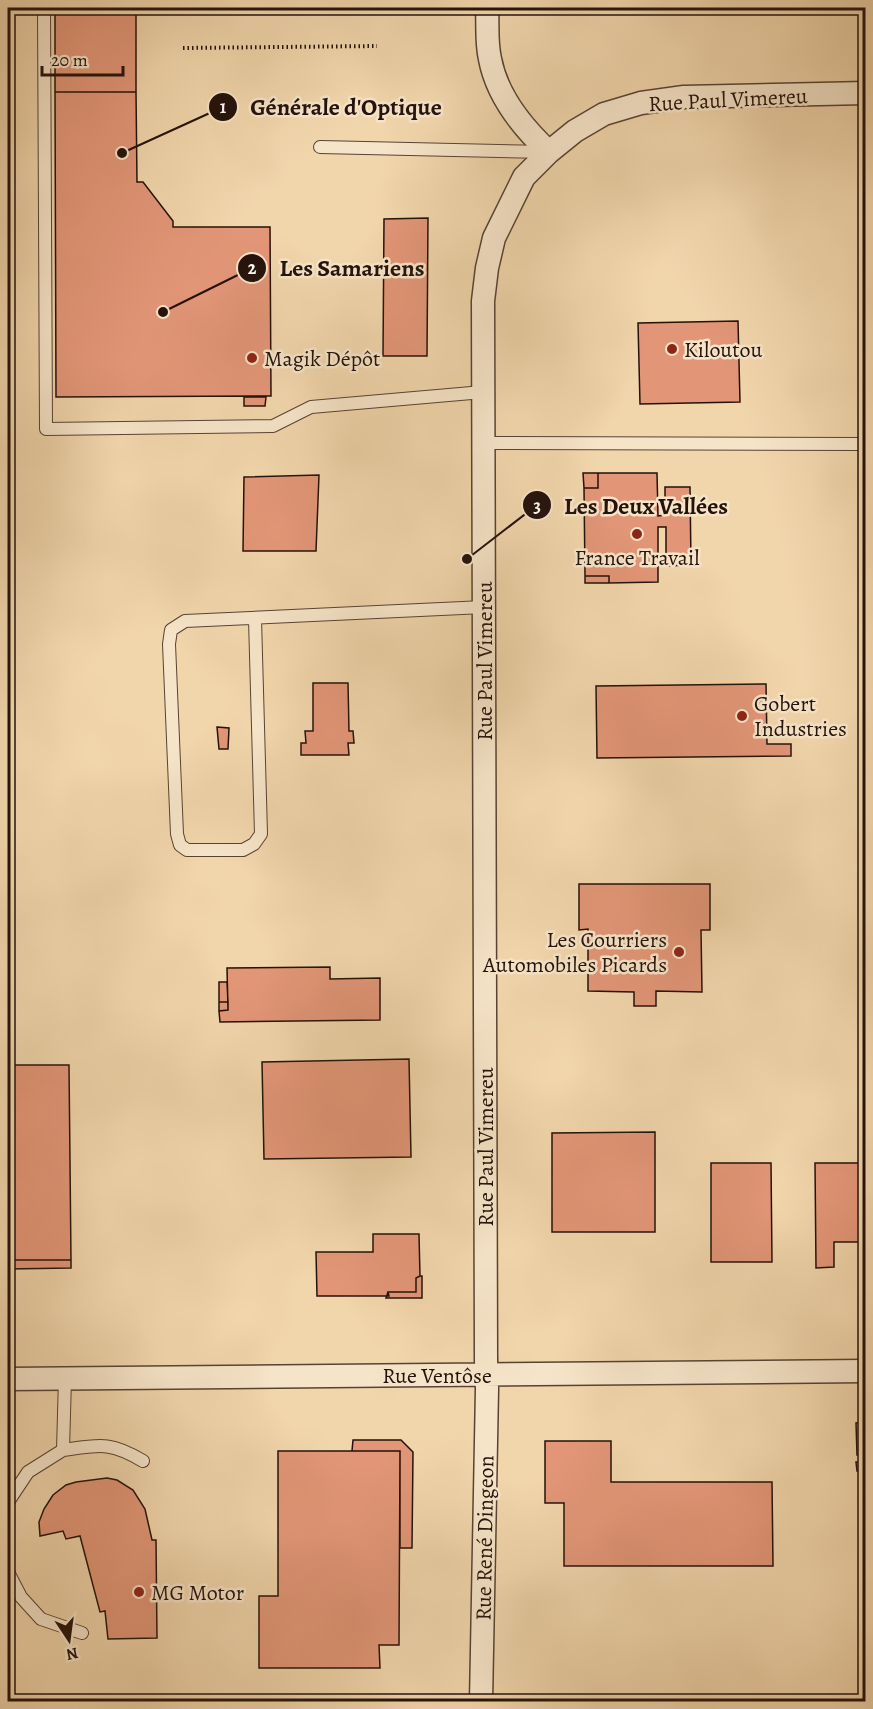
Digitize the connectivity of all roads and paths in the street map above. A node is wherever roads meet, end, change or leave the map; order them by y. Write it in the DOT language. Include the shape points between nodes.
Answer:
graph roads {
  1 [pos="44,8"];
  2 [pos="487,8"];
  3 [pos="377,46"];
  4 [pos="183,48"];
  5 [pos="866,93"];
  6 [pos="320,147"];
  7 [pos="549,152"];
  8 [pos="483,392"];
  9 [pos="483,443"];
  10 [pos="866,444"];
  11 [pos="484,608"];
  12 [pos="255,619"];
  13 [pos="866,1371"];
  14 [pos="486,1375"];
  15 [pos="65,1378"];
  16 [pos="8,1379"];
  17 [pos="63,1450"];
  18 [pos="143,1461"];
  19 [pos="8,1502"];
  20 [pos="8,1572"];
  21 [pos="82,1633"];
  22 [pos="481,1701"];
  1 -- 8 [label="lane" via="46,429 273,426 311,407"];
  2 -- 7 [label="street" via="490,59 496,78 526,130"];
  3 -- 4 [label="path"];
  5 -- 7 [label="street, Rue Paul Vimereu" via="684,97 641,103 604,114"];
  6 -- 7 [label="lane"];
  7 -- 8 [label="street, Rue Paul Vimereu" via="524,177 494,238 483,301"];
  8 -- 9 [label="street, Rue Paul Vimereu"];
  9 -- 10 [label="lane"];
  9 -- 11 [label="street, Rue Paul Vimereu"];
  11 -- 12 [label="lane"];
  11 -- 14 [label="street, Rue Paul Vimereu"];
  12 -- 12 [label="lane" via="185,621 171,630 177,834 180,845 187,850 243,850 261,834"];
  13 -- 14 [label="street, Rue Ventôse"];
  14 -- 15 [label="street, Rue Ventôse"];
  14 -- 22 [label="street, Rue René Dingeon"];
  15 -- 16 [label="street, Rue Ventôse"];
  15 -- 17 [label="lane"];
  17 -- 18 [label="lane" via="102,1445 125,1450"];
  17 -- 19 [label="lane" via="28,1472"];
  20 -- 21 [label="lane" via="21,1597 41,1618"];
}
